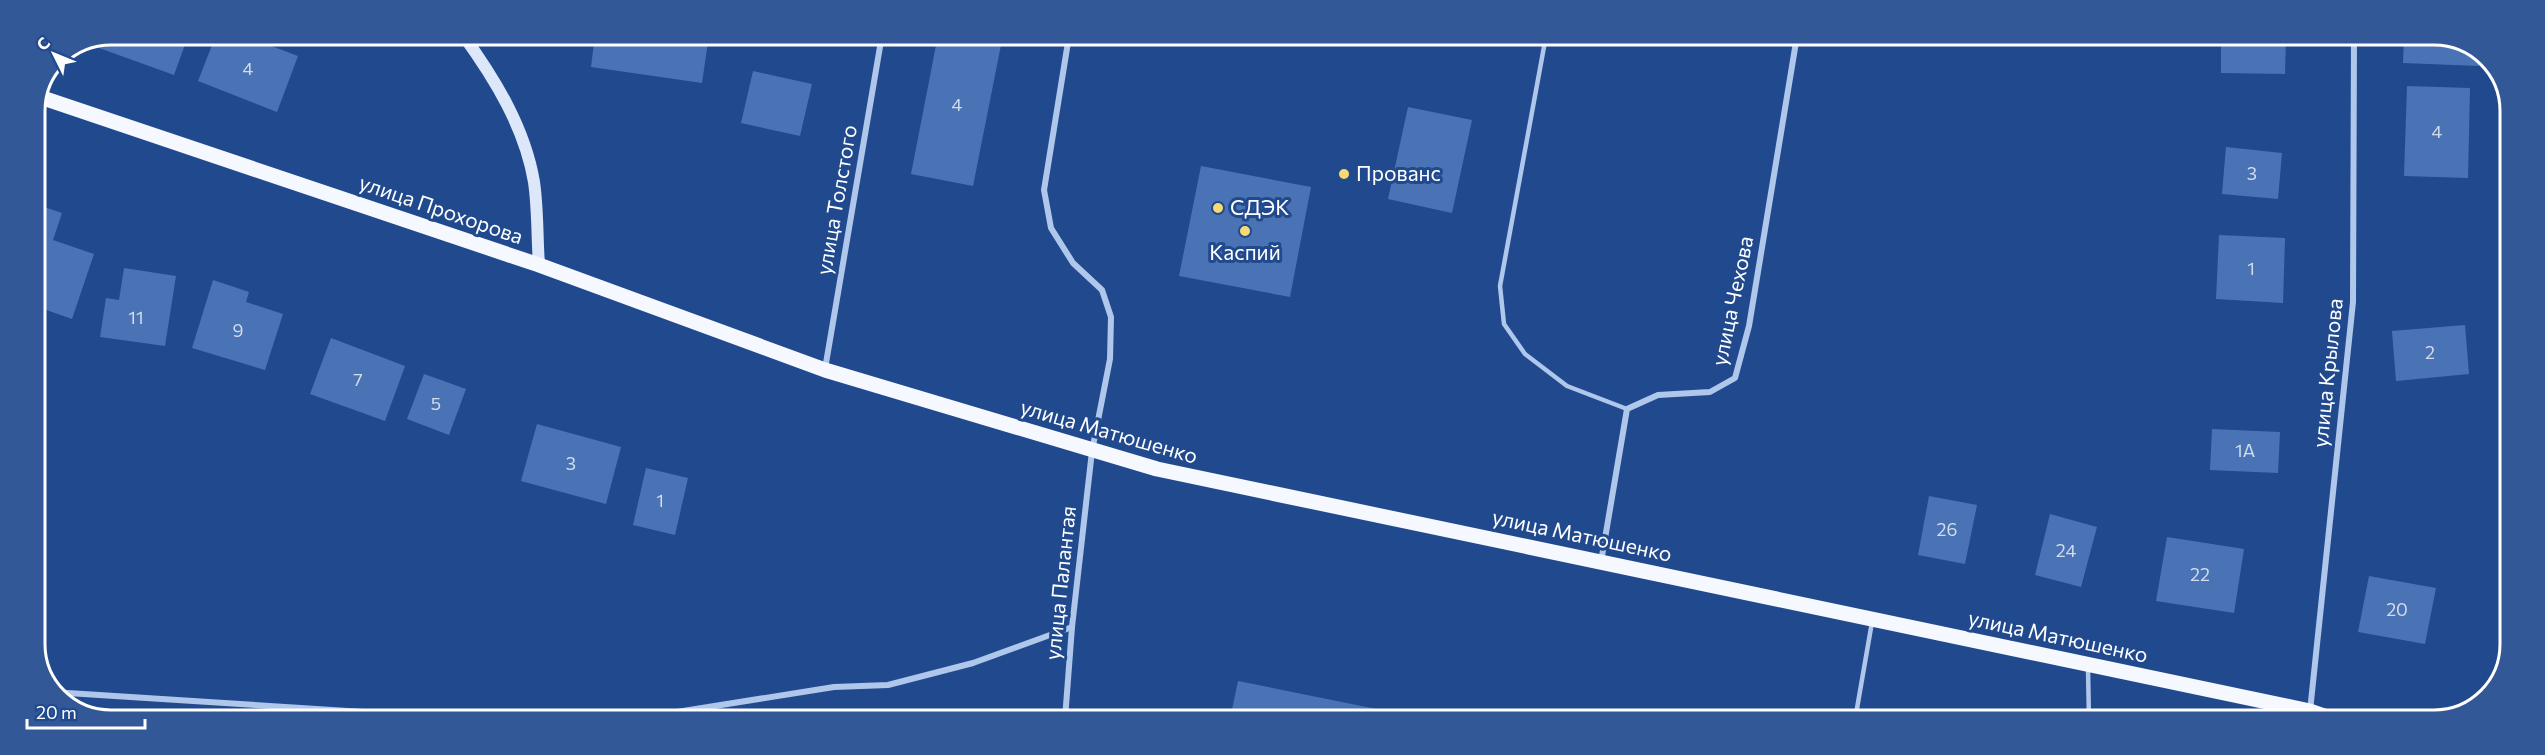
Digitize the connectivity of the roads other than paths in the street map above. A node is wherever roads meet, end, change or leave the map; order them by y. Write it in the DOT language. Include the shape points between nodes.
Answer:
graph roads {
  1 [pos="470,45"];
  2 [pos="880,45"];
  3 [pos="1068,45"];
  4 [pos="1544,45"];
  5 [pos="1796,45"];
  6 [pos="2354,45"];
  7 [pos="46,99"];
  8 [pos="539,265"];
  9 [pos="825,370"];
  10 [pos="1627,409"];
  11 [pos="1092,451"];
  12 [pos="1601,562"];
  13 [pos="1872,619"];
  14 [pos="1072,627"];
  15 [pos="2088,664"];
  16 [pos="68,693"];
  17 [pos="333,710"];
  18 [pos="685,710"];
  19 [pos="1066,710"];
  20 [pos="1857,710"];
  21 [pos="2089,710"];
  22 [pos="2305,710"];
  23 [pos="2310,710"];
  1 -- 8 [label="main road" via="489,70 519,129 534,182"];
  2 -- 9 [label="street, улица Толстого"];
  3 -- 11 [label="street, улица Палантая" via="1044,190 1051,228 1073,263 1102,290 1111,317 1110,359"];
  4 -- 10 [label="lane" via="1500,286 1504,324 1526,354 1567,386"];
  5 -- 10 [label="street, улица Чехова" via="1749,326 1735,378 1710,392 1658,395"];
  6 -- 23 [label="street, улица Крылова" via="2353,302"];
  7 -- 8 [label="main road, улица Прохорова"];
  8 -- 9 [label="main road, улица Прохорова"];
  9 -- 11 [label="main road, улица Матюшенко"];
  10 -- 12 [label="street"];
  11 -- 12 [label="main road, улица Матюшенко" via="1228,485"];
  11 -- 14 [label="street, улица Палантая"];
  12 -- 13 [label="main road, улица Матюшенко"];
  13 -- 15 [label="main road, улица Матюшенко"];
  13 -- 20 [label="lane"];
  14 -- 18 [label="street" via="973,663 888,685 834,687"];
  14 -- 19 [label="street, улица Палантая"];
  15 -- 21 [label="lane"];
  15 -- 22 [label="main road, улица Матюшенко"];
  16 -- 17 [label="street"];
}
